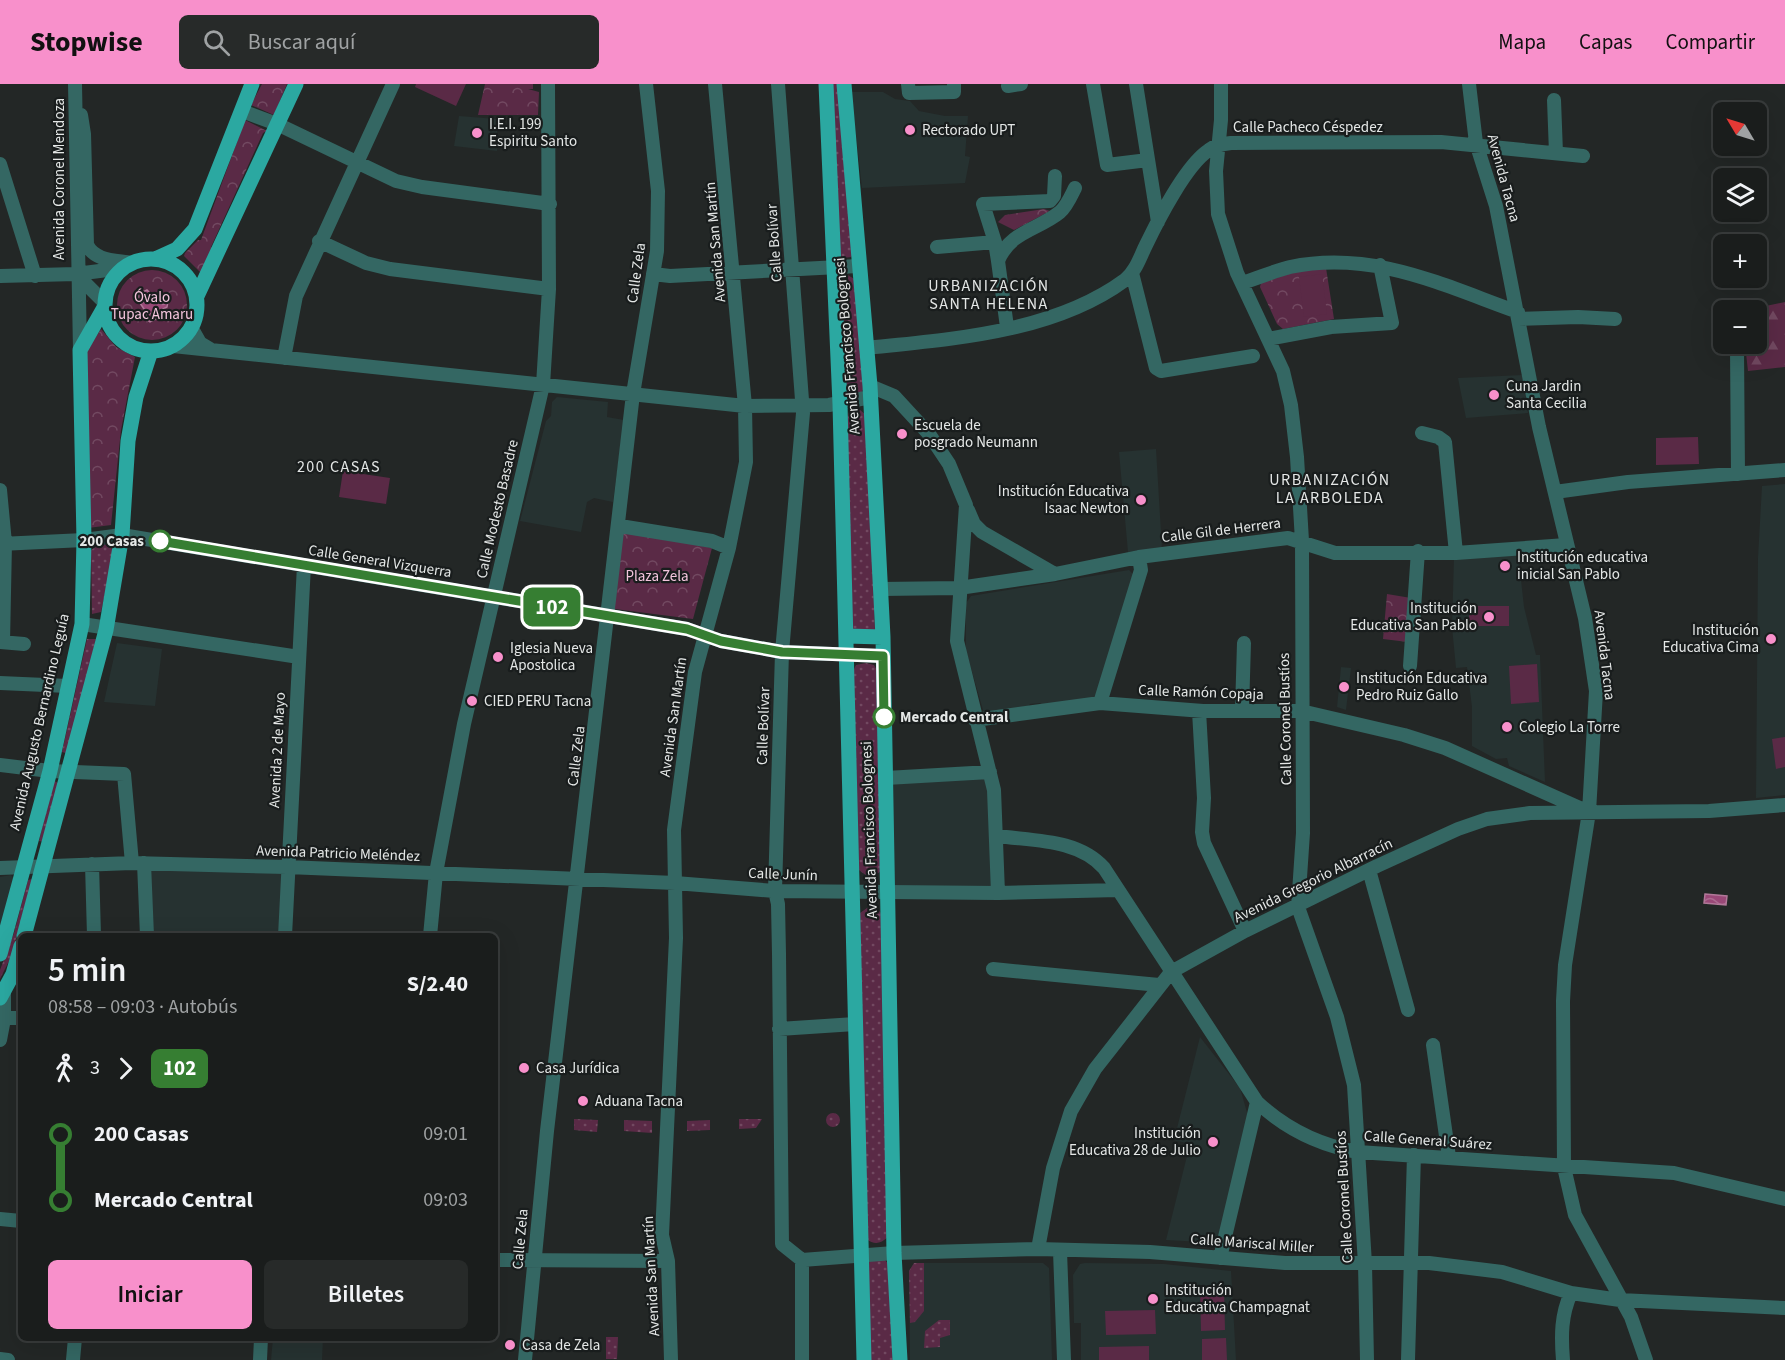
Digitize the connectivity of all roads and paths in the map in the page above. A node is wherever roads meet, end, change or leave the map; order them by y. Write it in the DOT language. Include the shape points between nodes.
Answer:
graph roads {
  1 [pos="76,84"];
  2 [pos="252,84"];
  3 [pos="296,84"];
  4 [pos="393,84"];
  5 [pos="548,84"];
  6 [pos="646,84"];
  7 [pos="716,84"];
  8 [pos="778,84"];
  9 [pos="826,84"];
  10 [pos="844,84"];
  11 [pos="908,84"];
  12 [pos="954,84"];
  13 [pos="1093,84"];
  14 [pos="1136,84"];
  15 [pos="1221,84"];
  16 [pos="1469,84"];
  17 [pos="1554,100"];
  18 [pos="242,111"];
  19 [pos="277,124"];
  20 [pos="1476,143"];
  21 [pos="1217,146"];
  22 [pos="1556,153"];
  23 [pos="1583,156"];
  24 [pos="1148,160"];
  25 [pos="356,164"];
  26 [pos="0,165"];
  27 [pos="1055,176"];
  28 [pos="1075,188"];
  29 [pos="550,204"];
  30 [pos="1158,222"];
  31 [pos="319,241"];
  32 [pos="995,242"];
  33 [pos="937,247"];
  34 [pos="155,259"];
  35 [pos="998,261"];
  36 [pos="1380,265"];
  37 [pos="127,266"];
  38 [pos="858,266"];
  39 [pos="835,268"];
  40 [pos="792,269"];
  41 [pos="735,273"];
  42 [pos="1132,273"];
  43 [pos="76,274"];
  44 [pos="653,274"];
  45 [pos="0,276"];
  46 [pos="35,276"];
  47 [pos="1242,283"];
  48 [pos="549,289"];
  49 [pos="197,296"];
  50 [pos="105,305"];
  51 [pos="1518,315"];
  52 [pos="1615,319"];
  53 [pos="191,327"];
  54 [pos="1007,327"];
  55 [pos="1268,339"];
  56 [pos="173,345"];
  57 [pos="866,348"];
  58 [pos="80,350"];
  59 [pos="212,350"];
  60 [pos="151,351"];
  61 [pos="1737,354"];
  62 [pos="1253,356"];
  63 [pos="284,358"];
  64 [pos="543,385"];
  65 [pos="871,391"];
  66 [pos="633,394"];
  67 [pos="840,404"];
  68 [pos="802,405"];
  69 [pos="745,406"];
  70 [pos="1422,433"];
  71 [pos="1785,470"];
  72 [pos="1738,474"];
  73 [pos="0,490"];
  74 [pos="1555,492"];
  75 [pos="966,505"];
  76 [pos="620,526"];
  77 [pos="122,535"];
  78 [pos="84,540"];
  79 [pos="1302,541"];
  80 [pos="2,544"];
  81 [pos="1566,545"];
  82 [pos="729,548"];
  83 [pos="1419,551"];
  84 [pos="1456,553"];
  85 [pos="1139,557"];
  86 [pos="304,565"];
  87 [pos="1055,574"];
  88 [pos="959,588"];
  89 [pos="881,589"];
  90 [pos="495,597"];
  91 [pos="608,618"];
  92 [pos="82,624"];
  93 [pos="106,630"];
  94 [pos="703,634"];
  95 [pos="846,636"];
  96 [pos="883,637"];
  97 [pos="1,642"];
  98 [pos="1244,643"];
  99 [pos="24,644"];
  100 [pos="782,652"];
  101 [pos="846,653"];
  102 [pos="883,656"];
  103 [pos="299,657"];
  104 [pos="1410,666"];
  105 [pos="0,683"];
  106 [pos="68,686"];
  107 [pos="1100,703"];
  108 [pos="1199,711"];
  109 [pos="1242,711"];
  110 [pos="1301,711"];
  111 [pos="975,720"];
  112 [pos="0,765"];
  113 [pos="50,771"];
  114 [pos="70,772"];
  115 [pos="990,772"];
  116 [pos="886,778"];
  117 [pos="1785,805"];
  118 [pos="1588,812"];
  119 [pos="998,836"];
  120 [pos="138,863"];
  121 [pos="92,864"];
  122 [pos="25,866"];
  123 [pos="42,866"];
  124 [pos="287,867"];
  125 [pos="0,868"];
  126 [pos="1369,870"];
  127 [pos="436,873"];
  128 [pos="578,881"];
  129 [pos="675,883"];
  130 [pos="1118,890"];
  131 [pos="774,891"];
  132 [pos="889,891"];
  133 [pos="852,892"];
  134 [pos="998,893"];
  135 [pos="1298,907"];
  136 [pos="1245,931"];
  137 [pos="25,933"];
  138 [pos="94,933"];
  139 [pos="147,933"];
  140 [pos="285,933"];
  141 [pos="430,933"];
  142 [pos="0,954"];
  143 [pos="18,956"];
  144 [pos="993,969"];
  145 [pos="1172,972"];
  146 [pos="1159,985"];
  147 [pos="2,994"];
  148 [pos="1408,1010"];
  149 [pos="2,1018"];
  150 [pos="18,1018"];
  151 [pos="855,1024"];
  152 [pos="779,1029"];
  153 [pos="0,1040"];
  154 [pos="1432,1045"];
  155 [pos="1257,1102"];
  156 [pos="1358,1152"];
  157 [pos="1414,1155"];
  158 [pos="1449,1157"];
  159 [pos="1564,1167"];
  160 [pos="1785,1199"];
  161 [pos="0,1219"];
  162 [pos="18,1221"];
  163 [pos="1038,1249"];
  164 [pos="1060,1251"];
  165 [pos="894,1253"];
  166 [pos="860,1255"];
  167 [pos="1220,1258"];
  168 [pos="498,1260"];
  169 [pos="534,1260"];
  170 [pos="802,1260"];
  171 [pos="668,1261"];
  172 [pos="1413,1263"];
  173 [pos="1365,1264"];
  174 [pos="1571,1293"];
  175 [pos="1620,1300"];
  176 [pos="1785,1308"];
  177 [pos="75,1341"];
  178 [pos="261,1341"];
  179 [pos="0,1359"];
  180 [pos="8,1360"];
  181 [pos="73,1360"];
  182 [pos="260,1360"];
  183 [pos="525,1360"];
  184 [pos="671,1360"];
  185 [pos="802,1360"];
  186 [pos="864,1360"];
  187 [pos="900,1360"];
  188 [pos="1064,1360"];
  189 [pos="1366,1360"];
  190 [pos="1407,1360"];
  191 [pos="1563,1360"];
  192 [pos="1646,1360"];
  1 -- 37 [label="street, Avenida Coronel Mendoza" via="84,134 87,244 99,257"];
  1 -- 43 [label="street, Avenida Coronel Mendoza"];
  2 -- 18 [label="main road"];
  3 -- 19 [label="main road"];
  4 -- 25 [label="street"];
  5 -- 29 [label="street, Calle Modesto Basadre"];
  6 -- 44 [label="street, Calle Zela" via="658,191"];
  7 -- 41 [label="street, Avenida San Martín"];
  8 -- 40 [label="street, Calle Bolívar"];
  9 -- 39 [label="main road, Avenida Francisco Bolognesi"];
  10 -- 38 [label="main road, Avenida Francisco Bolognesi"];
  11 -- 12 [label="street" via="909,93 954,92"];
  13 -- 24 [label="street" via="1107,165"];
  14 -- 24 [label="street"];
  15 -- 21 [label="street, Calle Coronel Bustíos"];
  16 -- 20 [label="street, Avenida Tacna"];
  17 -- 22 [label="street"];
  18 -- 19 [label="street"];
  18 -- 34 [label="main road" via="195,229 177,249"];
  19 -- 25 [label="street"];
  19 -- 49 [label="main road"];
  20 -- 21 [label="street, Calle Pacheco Céspedez"];
  20 -- 22 [label="street, Calle Pacheco Céspedez"];
  20 -- 51 [label="street, Avenida Tacna" via="1496,206"];
  21 -- 30 [label="street, Calle Pacheco Céspedez" via="1193,167"];
  21 -- 47 [label="street, Calle Coronel Bustíos" via="1218,214"];
  22 -- 23 [label="street, Calle Pacheco Céspedez"];
  24 -- 30 [label="street"];
  25 -- 29 [label="street" via="422,188"];
  25 -- 31 [label="street"];
  26 -- 46 [label="street"];
  27 -- 32 [label="street" via="1050,201 983,204"];
  28 -- 35 [label="street" via="1060,212 1018,234"];
  29 -- 48 [label="street, Calle Modesto Basadre"];
  30 -- 42 [label="street, Calle Pacheco Céspedez"];
  31 -- 48 [label="street" via="366,263 390,269"];
  31 -- 63 [label="street" via="294,303"];
  32 -- 33 [label="street"];
  32 -- 35 [label="street"];
  34 -- 37 [label="main road"];
  34 -- 49 [label="main road" via="186,274"];
  35 -- 54 [label="street"];
  36 -- 47 [label="street" via="1334,262 1290,267"];
  36 -- 51 [label="street"];
  36 -- 55 [label="street" via="1392,323 1331,327"];
  37 -- 43 [label="street"];
  37 -- 50 [label="main road" via="110,285"];
  38 -- 39 [label="street"];
  38 -- 57 [label="main road, Avenida Francisco Bolognesi"];
  39 -- 40 [label="street"];
  39 -- 67 [label="main road, Avenida Francisco Bolognesi"];
  40 -- 41 [label="street"];
  40 -- 68 [label="street, Calle Bolívar"];
  41 -- 44 [label="street"];
  41 -- 69 [label="street, Avenida San Martín"];
  42 -- 54 [label="street" via="1086,301"];
  42 -- 62 [label="street" via="1156,368 1161,371"];
  43 -- 46 [label="street"];
  43 -- 50 [label="street"];
  43 -- 58 [label="street, Avenida Augusto Bernardino Leguía"];
  44 -- 66 [label="street, Calle Zela"];
  45 -- 46 [label="street"];
  47 -- 55 [label="street, Calle Coronel Bustíos"];
  48 -- 64 [label="street, Calle Modesto Basadre"];
  49 -- 53 [label="main road" via="196,317"];
  50 -- 58 [label="main road"];
  50 -- 60 [label="main road" via="117,336 133,347"];
  51 -- 52 [label="street"];
  51 -- 74 [label="street, Avenida Tacna"];
  53 -- 56 [label="main road"];
  53 -- 59 [label="street" via="200,343"];
  54 -- 57 [label="street"];
  55 -- 79 [label="street, Calle Coronel Bustíos" via="1283,371 1291,405"];
  56 -- 59 [label="street"];
  56 -- 60 [label="main road"];
  57 -- 65 [label="main road, Avenida Francisco Bolognesi"];
  58 -- 78 [label="main road, Avenida Augusto Bernardino Leguía"];
  59 -- 63 [label="street"];
  60 -- 77 [label="main road" via="136,397 128,441"];
  61 -- 72 [label="street"];
  63 -- 64 [label="street"];
  64 -- 66 [label="street"];
  64 -- 90 [label="street, Calle Modesto Basadre"];
  65 -- 67 [label="street"];
  65 -- 75 [label="street" via="894,396 929,434 949,464"];
  65 -- 89 [label="main road, Avenida Francisco Bolognesi"];
  66 -- 69 [label="street"];
  66 -- 76 [label="street, Calle Zela"];
  67 -- 68 [label="street"];
  67 -- 95 [label="main road, Avenida Francisco Bolognesi"];
  68 -- 69 [label="street"];
  68 -- 100 [label="street, Calle Bolívar"];
  69 -- 82 [label="street, Avenida San Martín" via="746,462"];
  70 -- 84 [label="street" via="1445,442"];
  71 -- 72 [label="street"];
  72 -- 74 [label="street"];
  73 -- 80 [label="street"];
  74 -- 81 [label="street, Avenida Tacna"];
  75 -- 87 [label="street" via="982,532"];
  75 -- 88 [label="street"];
  76 -- 82 [label="street" via="712,541"];
  76 -- 91 [label="street, Calle Zela"];
  77 -- 78 [label="street, Calle General Vizquerra"];
  77 -- 86 [label="street, Calle General Vizquerra"];
  77 -- 93 [label="main road"];
  78 -- 80 [label="street, Calle General Vizquerra"];
  78 -- 92 [label="main road, Avenida Augusto Bernardino Leguía"];
  79 -- 83 [label="street, Calle Gil de Herrera" via="1335,553"];
  79 -- 85 [label="street, Calle Gil de Herrera" via="1288,538"];
  79 -- 110 [label="street, Calle Coronel Bustíos"];
  80 -- 97 [label="street"];
  81 -- 84 [label="street, Calle Gil de Herrera"];
  81 -- 118 [label="street, Avenida Tacna" via="1585,618 1596,691"];
  82 -- 94 [label="street, Avenida San Martín"];
  83 -- 84 [label="street, Calle Gil de Herrera"];
  83 -- 104 [label="street"];
  85 -- 87 [label="street, Calle Gil de Herrera"];
  85 -- 107 [label="street" via="1141,570"];
  86 -- 90 [label="street, Calle General Vizquerra"];
  86 -- 103 [label="street, Avenida 2 de Mayo"];
  87 -- 88 [label="street, Calle Gil de Herrera"];
  88 -- 89 [label="street, Calle Gil de Herrera"];
  88 -- 111 [label="street" via="957,641"];
  89 -- 96 [label="main road, Avenida Francisco Bolognesi"];
  90 -- 91 [label="street, Calle General Vizquerra"];
  90 -- 127 [label="street, Calle Modesto Basadre" via="464,724"];
  91 -- 94 [label="street, Calle General Vizquerra"];
  91 -- 128 [label="street, Calle Zela"];
  92 -- 93 [label="street"];
  92 -- 106 [label="main road, Avenida Augusto Bernardino Leguía"];
  93 -- 103 [label="street"];
  93 -- 114 [label="main road"];
  94 -- 100 [label="street, Calle General Vizquerra"];
  94 -- 129 [label="street, Avenida San Martín" via="694,672 674,830"];
  95 -- 96 [label="main road"];
  95 -- 101 [label="main road, Avenida Francisco Bolognesi"];
  96 -- 102 [label="main road, Avenida Francisco Bolognesi"];
  97 -- 99 [label="street"];
  98 -- 109 [label="street"];
  100 -- 101 [label="street, Calle General Vizquerra"];
  100 -- 131 [label="street, Calle Bolívar"];
  101 -- 102 [label="street, Calle General Vizquerra"];
  101 -- 133 [label="main road, Avenida Francisco Bolognesi"];
  102 -- 116 [label="main road, Avenida Francisco Bolognesi"];
  103 -- 124 [label="street, Avenida 2 de Mayo"];
  105 -- 106 [label="street"];
  106 -- 113 [label="main road, Avenida Augusto Bernardino Leguía"];
  107 -- 108 [label="street, Calle Ramón Copaja"];
  107 -- 111 [label="street, Calle Ramón Copaja"];
  108 -- 109 [label="street, Calle Ramón Copaja"];
  108 -- 136 [label="street" via="1204,843"];
  109 -- 110 [label="street, Calle Ramón Copaja"];
  110 -- 118 [label="street, Calle Ramón Copaja" via="1445,748"];
  110 -- 135 [label="street, Calle Coronel Bustíos" via="1303,833"];
  111 -- 115 [label="street"];
  112 -- 113 [label="street"];
  113 -- 114 [label="street"];
  113 -- 122 [label="main road, Avenida Augusto Bernardino Leguía"];
  114 -- 120 [label="street" via="124,774"];
  114 -- 123 [label="main road"];
  115 -- 116 [label="street"];
  115 -- 119 [label="street"];
  116 -- 132 [label="main road, Avenida Francisco Bolognesi"];
  117 -- 118 [label="street, Avenida Gregorio Albarracín" via="1709,811"];
  118 -- 126 [label="street, Avenida Gregorio Albarracín" via="1530,813 1487,819"];
  118 -- 159 [label="street, Avenida Tacna" via="1565,964"];
  119 -- 130 [label="street, Calle General Suárez" via="1080,848 1093,855"];
  119 -- 134 [label="street"];
  120 -- 121 [label="street, Avenida Patricio Meléndez"];
  120 -- 124 [label="street, Avenida Patricio Meléndez"];
  120 -- 139 [label="street"];
  121 -- 123 [label="street, Avenida Patricio Meléndez"];
  121 -- 138 [label="street"];
  122 -- 123 [label="street, Avenida Patricio Meléndez"];
  122 -- 125 [label="street, Avenida Patricio Meléndez"];
  122 -- 142 [label="main road, Avenida Augusto Bernardino Leguía"];
  123 -- 137 [label="main road"];
  124 -- 127 [label="street, Avenida Patricio Meléndez"];
  124 -- 140 [label="street, Avenida 2 de Mayo"];
  126 -- 135 [label="street, Avenida Gregorio Albarracín"];
  126 -- 148 [label="street"];
  127 -- 128 [label="street, Avenida Patricio Meléndez"];
  127 -- 141 [label="street, Calle Modesto Basadre"];
  128 -- 129 [label="street, Avenida Patricio Meléndez"];
  128 -- 169 [label="street, Calle Zela"];
  129 -- 131 [label="street, Calle Junín"];
  129 -- 171 [label="street, Avenida San Martín" via="675,981 662,1235"];
  130 -- 134 [label="street, Calle Junín"];
  130 -- 145 [label="street, Calle General Suárez"];
  131 -- 133 [label="street, Calle Junín"];
  131 -- 152 [label="street, Calle Bolívar" via="778,904"];
  132 -- 133 [label="street, Calle Junín"];
  132 -- 134 [label="street, Calle Junín"];
  132 -- 165 [label="main road, Avenida Francisco Bolognesi"];
  133 -- 151 [label="main road, Avenida Francisco Bolognesi"];
  135 -- 136 [label="street, Avenida Gregorio Albarracín"];
  135 -- 156 [label="street, Calle Coronel Bustíos" via="1349,1062"];
  136 -- 145 [label="street, Avenida Gregorio Albarracín"];
  143 -- 147 [label="main road"];
  144 -- 146 [label="street"];
  145 -- 146 [label="street, Avenida Gregorio Albarracín"];
  145 -- 155 [label="street, Calle General Suárez"];
  146 -- 163 [label="street, Avenida Gregorio Albarracín" via="1095,1070 1071,1111 1053,1168"];
  147 -- 149 [label="street"];
  149 -- 150 [label="street"];
  149 -- 153 [label="street"];
  151 -- 152 [label="street"];
  151 -- 166 [label="main road, Avenida Francisco Bolognesi"];
  152 -- 170 [label="street, Calle Bolívar" via="782,1244"];
  154 -- 158 [label="street"];
  155 -- 156 [label="street, Calle General Suárez" via="1310,1139"];
  155 -- 167 [label="street"];
  156 -- 157 [label="street, Calle General Suárez"];
  156 -- 173 [label="street, Calle Coronel Bustíos"];
  157 -- 158 [label="street, Calle General Suárez"];
  157 -- 172 [label="street"];
  158 -- 159 [label="street, Calle General Suárez"];
  159 -- 160 [label="street, Calle General Suárez" via="1674,1173"];
  159 -- 175 [label="street, Avenida Tacna" via="1575,1215"];
  161 -- 162 [label="street"];
  163 -- 164 [label="street, Calle Mariscal Miller"];
  163 -- 165 [label="street, Calle Mariscal Miller"];
  164 -- 167 [label="street, Calle Mariscal Miller"];
  164 -- 188 [label="street"];
  165 -- 166 [label="street, Calle Mariscal Miller"];
  165 -- 187 [label="main road, Avenida Francisco Bolognesi"];
  166 -- 170 [label="street, Calle Mariscal Miller"];
  166 -- 186 [label="main road, Avenida Francisco Bolognesi"];
  167 -- 173 [label="street, Calle Mariscal Miller"];
  168 -- 169 [label="street"];
  169 -- 171 [label="street"];
  169 -- 183 [label="street, Calle Zela"];
  170 -- 185 [label="street"];
  171 -- 184 [label="street, Avenida San Martín"];
  172 -- 173 [label="street, Calle Mariscal Miller"];
  172 -- 174 [label="street, Calle Mariscal Miller" via="1502,1272"];
  172 -- 190 [label="street"];
  173 -- 189 [label="street, Calle Coronel Bustíos"];
  174 -- 175 [label="street, Calle Mariscal Miller"];
  174 -- 191 [label="street" via="1561,1331"];
  175 -- 176 [label="street, Calle Mariscal Miller"];
  175 -- 192 [label="street, Avenida Tacna"];
  177 -- 181 [label="street"];
  178 -- 182 [label="street"];
  179 -- 180 [label="street"];
}
